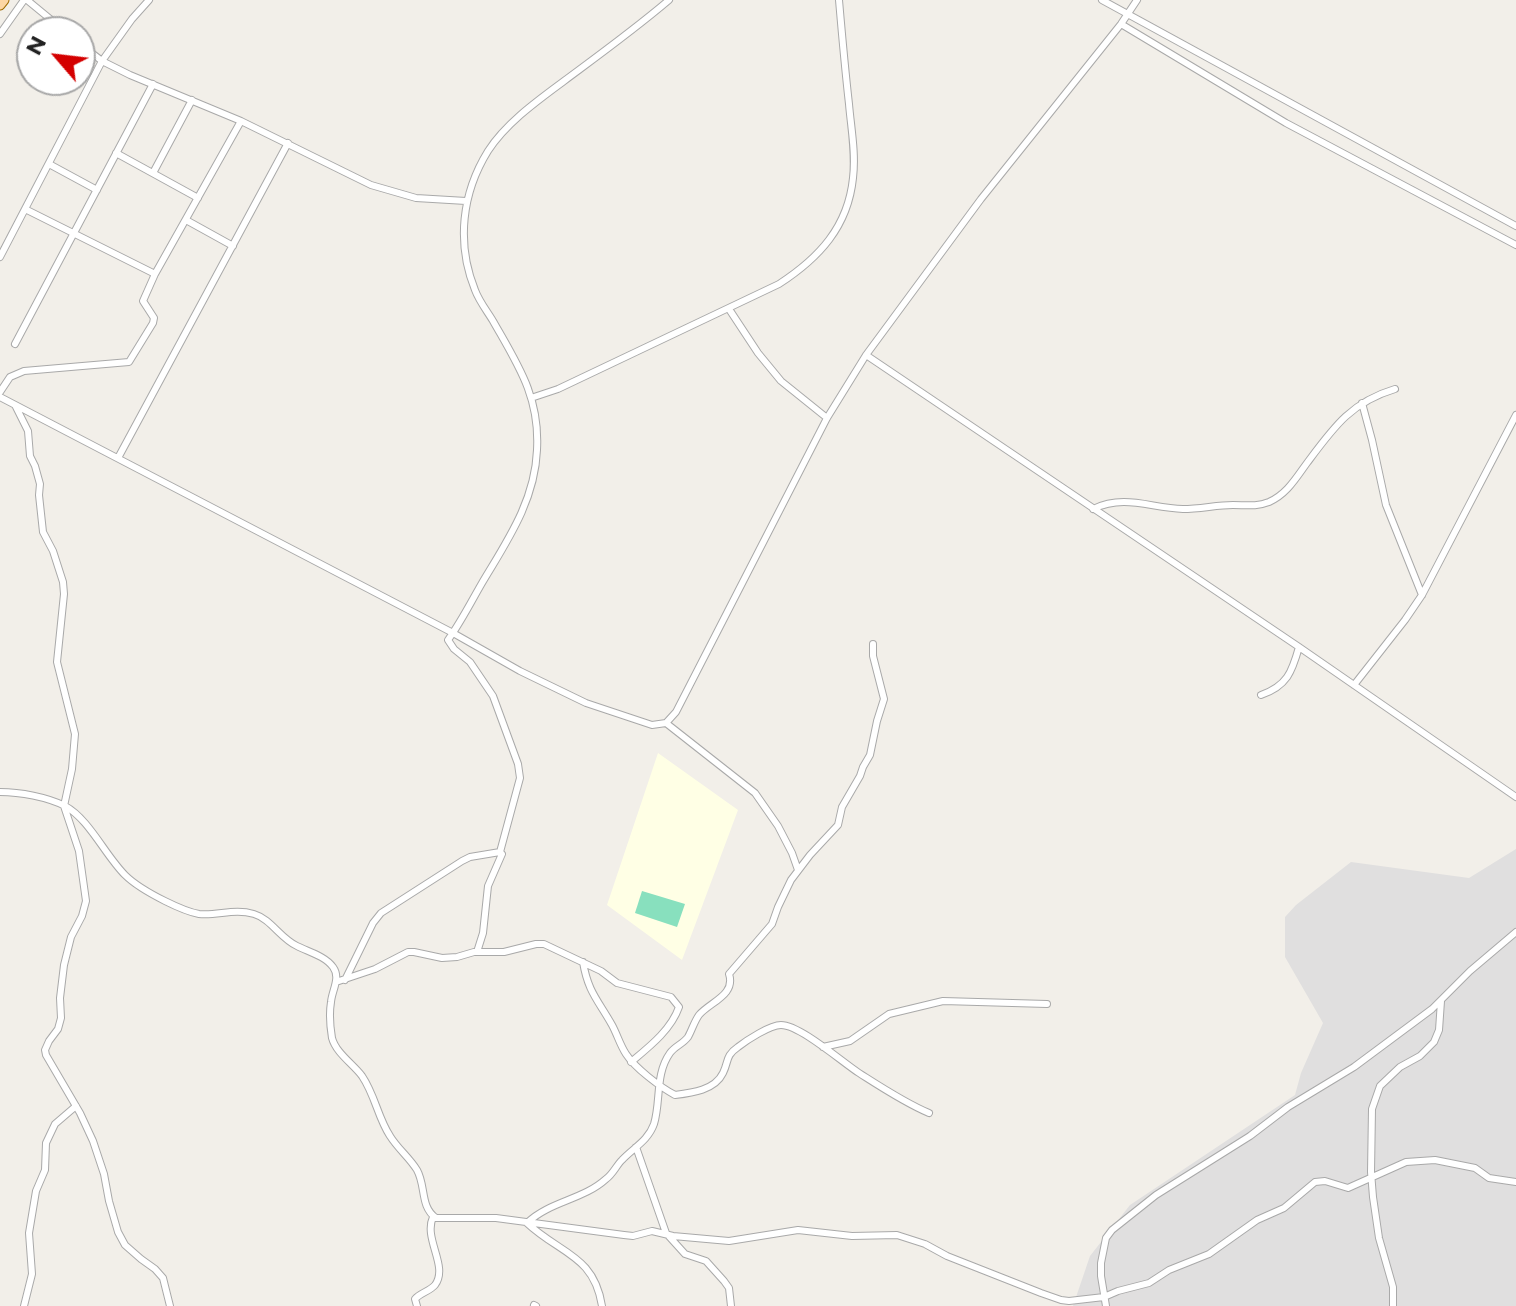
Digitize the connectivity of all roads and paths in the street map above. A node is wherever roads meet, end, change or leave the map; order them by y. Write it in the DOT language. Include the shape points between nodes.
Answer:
graph roads {
  1 [pos="4,0"];
  2 [pos="26,0"];
  3 [pos="149,0"];
  4 [pos="669,0"];
  5 [pos="839,0"];
  6 [pos="1102,0"];
  7 [pos="1137,0"];
  8 [pos="0,5"];
  9 [pos="1128,14"];
  10 [pos="46,16"];
  11 [pos="1121,24"];
  12 [pos="0,34"];
  13 [pos="96,56"];
  14 [pos="102,61"];
  15 [pos="153,84"];
  16 [pos="192,100"];
  17 [pos="241,121"];
  18 [pos="288,143"];
  19 [pos="116,153"];
  20 [pos="49,164"];
  21 [pos="153,173"];
  22 [pos="97,190"];
  23 [pos="198,198"];
  24 [pos="466,201"];
  25 [pos="25,209"];
  26 [pos="186,220"];
  27 [pos="1516,226"];
  28 [pos="74,233"];
  29 [pos="1516,245"];
  30 [pos="233,246"];
  31 [pos="0,257"];
  32 [pos="155,274"];
  33 [pos="729,309"];
  34 [pos="15,344"];
  35 [pos="866,355"];
  36 [pos="1395,389"];
  37 [pos="0,395"];
  38 [pos="531,398"];
  39 [pos="1362,403"];
  40 [pos="15,405"];
  41 [pos="1516,415"];
  42 [pos="827,418"];
  43 [pos="118,458"];
  44 [pos="1093,509"];
  45 [pos="1422,595"];
  46 [pos="453,633"];
  47 [pos="873,644"];
  48 [pos="1299,647"];
  49 [pos="1354,685"];
  50 [pos="1261,695"];
  51 [pos="666,723"];
  52 [pos="0,792"];
  53 [pos="1516,797"];
  54 [pos="64,806"];
  55 [pos="500,852"];
  56 [pos="798,870"];
  57 [pos="1516,932"];
  58 [pos="477,952"];
  59 [pos="583,962"];
  60 [pos="345,980"];
  61 [pos="336,982"];
  62 [pos="1441,1000"];
  63 [pos="1047,1004"];
  64 [pos="823,1047"];
  65 [pos="631,1062"];
  66 [pos="659,1084"];
  67 [pos="76,1106"];
  68 [pos="929,1113"];
  69 [pos="636,1147"];
  70 [pos="1371,1177"];
  71 [pos="1516,1182"];
  72 [pos="433,1217"];
  73 [pos="527,1223"];
  74 [pos="666,1233"];
  75 [pos="1104,1297"];
  76 [pos="24,1306"];
  77 [pos="170,1306"];
  78 [pos="417,1306"];
  79 [pos="602,1306"];
  80 [pos="731,1306"];
  81 [pos="1106,1306"];
  82 [pos="1393,1306"];
  1 -- 8 [label="main road"];
  2 -- 10 [label="street"];
  2 -- 12 [label="street"];
  3 -- 14 [label="street"];
  4 -- 24 [label="street" via="509,127 490,148"];
  5 -- 33 [label="street" via="854,152 848,203 824,249 801,270"];
  6 -- 9 [label="street"];
  7 -- 9 [label="street"];
  9 -- 11 [label="street"];
  9 -- 27 [label="street"];
  11 -- 29 [label="street" via="1286,123"];
  11 -- 35 [label="street" via="981,199"];
  13 -- 14 [label="street"];
  14 -- 15 [label="street"];
  14 -- 20 [label="street"];
  15 -- 16 [label="street"];
  15 -- 19 [label="street"];
  16 -- 17 [label="street"];
  16 -- 21 [label="street"];
  17 -- 18 [label="street"];
  17 -- 23 [label="street"];
  18 -- 24 [label="street" via="382,189 416,198"];
  18 -- 30 [label="street"];
  19 -- 21 [label="street"];
  19 -- 22 [label="street"];
  20 -- 22 [label="street"];
  20 -- 25 [label="street"];
  21 -- 23 [label="street"];
  22 -- 28 [label="street"];
  23 -- 26 [label="street"];
  24 -- 38 [label="street" via="463,232 475,292 519,364"];
  25 -- 28 [label="street"];
  25 -- 31 [label="street"];
  26 -- 30 [label="street"];
  26 -- 32 [label="street"];
  28 -- 32 [label="street"];
  28 -- 34 [label="street"];
  30 -- 43 [label="street"];
  32 -- 37 [label="street" via="143,301 153,323 129,362 24,371 10,377"];
  33 -- 38 [label="street"];
  33 -- 42 [label="street" via="775,374"];
  35 -- 42 [label="street"];
  35 -- 44 [label="street"];
  36 -- 39 [label="street"];
  37 -- 40 [label="street"];
  38 -- 46 [label="street" via="537,449 528,499"];
  39 -- 44 [label="street" via="1331,431 1289,488 1268,502 1184,509 1120,501"];
  39 -- 45 [label="street" via="1386,505"];
  40 -- 43 [label="street"];
  40 -- 54 [label="street" via="28,431 40,484 43,532 63,582 57,662 75,734"];
  41 -- 45 [label="street"];
  42 -- 51 [label="street"];
  43 -- 46 [label="street"];
  44 -- 48 [label="street"];
  45 -- 49 [label="street"];
  46 -- 51 [label="street" via="586,703 652,725"];
  46 -- 55 [label="street" via="448,640 493,696 518,764 520,778"];
  47 -- 56 [label="street" via="884,699 870,755 838,825"];
  48 -- 49 [label="street"];
  48 -- 50 [label="street" via="1283,683"];
  49 -- 53 [label="street"];
  51 -- 56 [label="street" via="755,793"];
  52 -- 54 [label="street"];
  54 -- 61 [label="street" via="137,885 195,913 242,911 264,918 284,939 330,963"];
  54 -- 67 [label="street" via="79,851 86,901 64,965 58,1029 45,1050"];
  55 -- 58 [label="street" via="488,886"];
  55 -- 60 [label="street" via="462,861 381,913"];
  56 -- 66 [label="street" via="772,924 729,972 729,988 669,1054"];
  57 -- 62 [label="street"];
  58 -- 59 [label="street" via="544,944"];
  58 -- 60 [label="street" via="442,958 408,952"];
  59 -- 65 [label="street" via="592,994"];
  59 -- 65 [label="street" via="617,983 671,997 678,1004 666,1029"];
  60 -- 61 [label="street"];
  61 -- 72 [label="street" via="329,1017 333,1043 370,1087 389,1135 416,1169"];
  62 -- 70 [label="street" via="1434,1042 1380,1086 1372,1109"];
  62 -- 75 [label="street" via="1354,1067 1156,1195 1112,1230 1101,1263"];
  63 -- 64 [label="street" via="943,1001 889,1014 850,1041"];
  64 -- 66 [label="street" via="779,1025 731,1052 724,1072 707,1088 675,1095"];
  64 -- 68 [label="street"];
  65 -- 66 [label="street"];
  66 -- 69 [label="street" via="655,1121"];
  67 -- 76 [label="street" via="55,1124 46,1143 45,1170 29,1233 32,1274"];
  67 -- 77 [label="street" via="101,1163 118,1232 125,1245 163,1278"];
  69 -- 73 [label="street" via="597,1186"];
  69 -- 74 [label="street"];
  70 -- 71 [label="street" via="1406,1162 1435,1160"];
  70 -- 75 [label="street" via="1348,1188 1315,1182 1284,1208 1209,1254 1149,1283"];
  70 -- 82 [label="street"];
  72 -- 73 [label="street"];
  72 -- 78 [label="street" via="439,1275 430,1290 416,1296"];
  73 -- 74 [label="street" via="633,1236"];
  73 -- 79 [label="street" via="584,1264"];
  74 -- 75 [label="street" via="729,1241 798,1230 897,1235 1054,1298"];
  74 -- 80 [label="street" via="685,1254 706,1261 724,1281"];
  75 -- 81 [label="street"];
}
